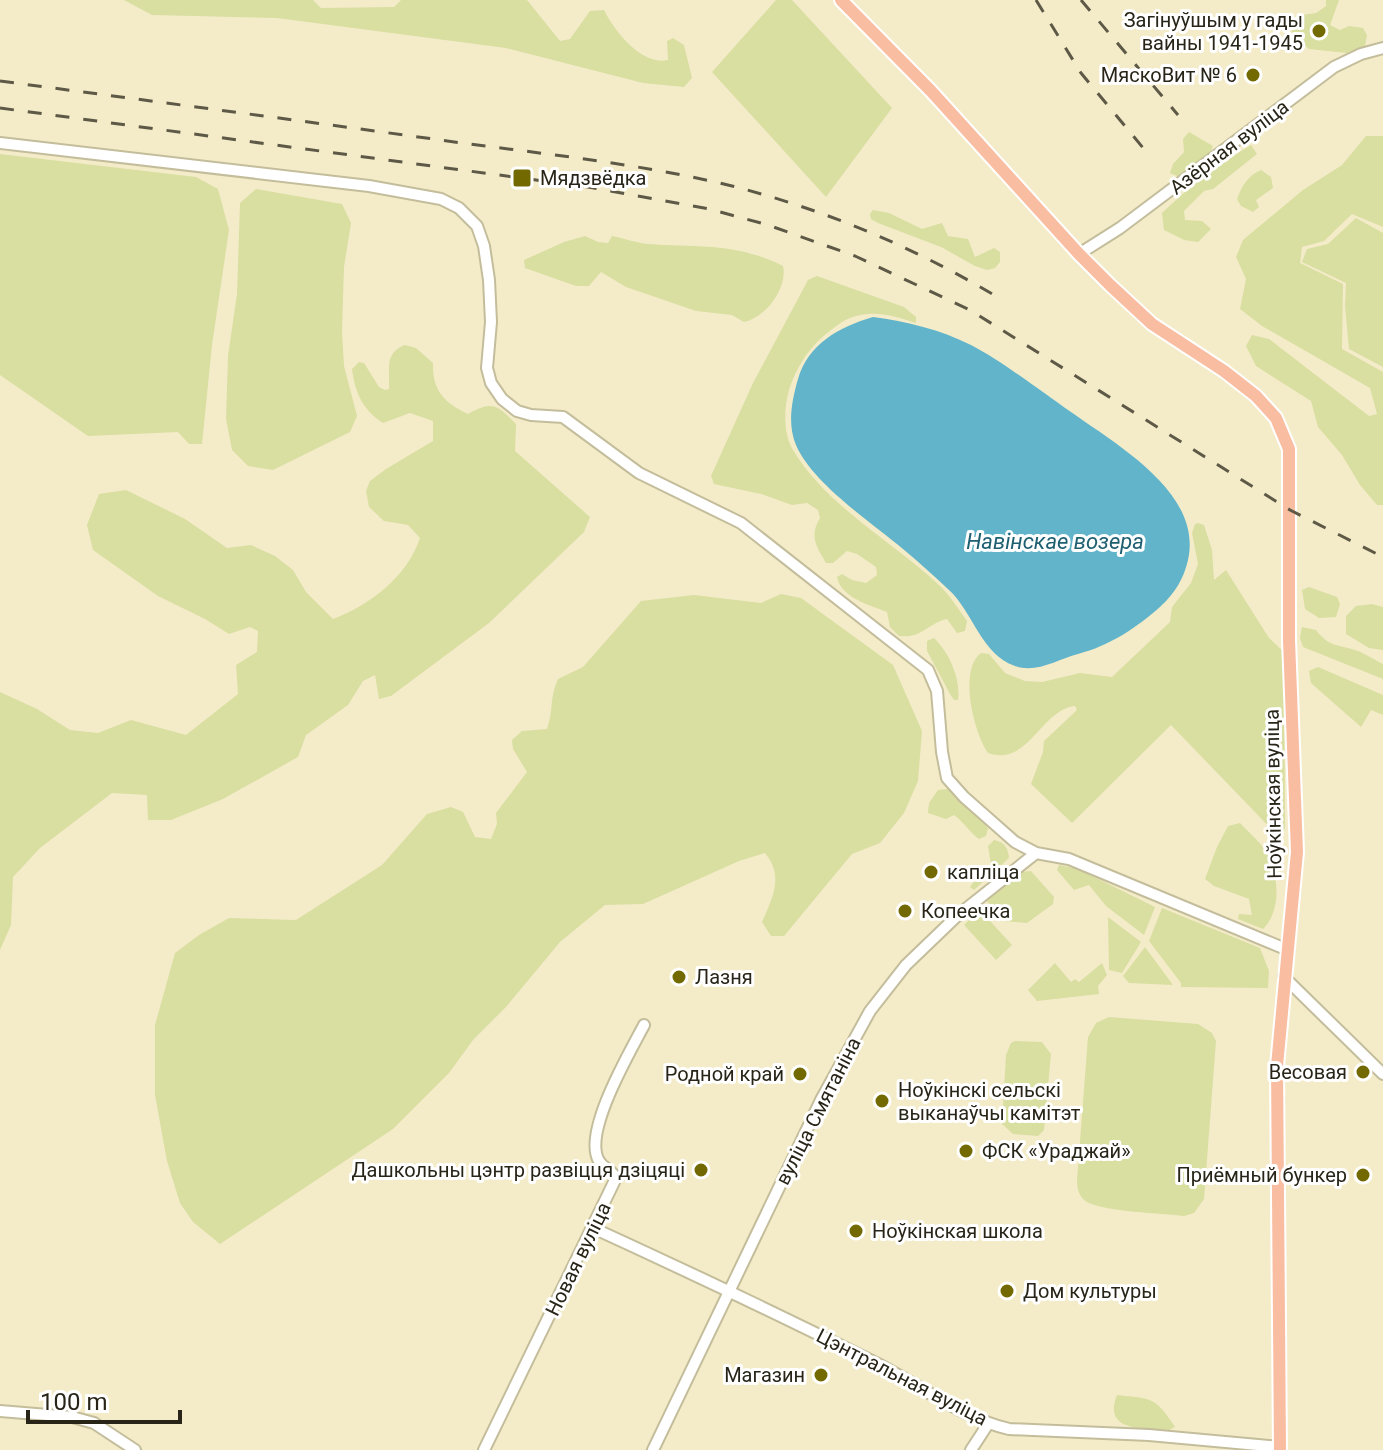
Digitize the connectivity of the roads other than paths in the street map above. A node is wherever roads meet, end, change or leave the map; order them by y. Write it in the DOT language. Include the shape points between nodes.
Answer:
graph roads {
  1 [pos="841,0"];
  2 [pos="1383,48"];
  3 [pos="0,143"];
  4 [pos="1079,254"];
  5 [pos="1036,853"];
  6 [pos="1288,950"];
  7 [pos="1284,977"];
  8 [pos="644,1025"];
  9 [pos="1383,1074"];
  10 [pos="593,1228"];
  11 [pos="730,1290"];
  12 [pos="0,1411"];
  13 [pos="988,1424"];
  14 [pos="1280,1449"];
  15 [pos="135,1450"];
  16 [pos="484,1450"];
  17 [pos="653,1450"];
  18 [pos="971,1450"];
  1 -- 4 [label="main road, Ноўкінская вуліца"];
  2 -- 4 [label="street, Азёрная вуліца" via="1334,67"];
  3 -- 5 [label="street" via="369,186 441,199 459,208 477,226 484,246 491,322 487,368 502,399 517,411 563,417 639,473 741,523 928,670 937,691 947,778 999,830"];
  4 -- 6 [label="main road, Ноўкінская вуліца" via="1152,324 1256,396 1276,418 1289,449 1297,852"];
  5 -- 6 [label="street" via="1069,859"];
  5 -- 11 [label="street, вуліца Смятаніна" via="957,916 906,965 870,1011"];
  6 -- 7 [label="main road, Ноўкінская вуліца"];
  7 -- 9 [label="street"];
  7 -- 14 [label="main road, Ноўкінская вуліца" via="1276,1081"];
  8 -- 10 [label="street, Новая вуліца" via="601,1111 595,1146 599,1161 616,1178"];
  10 -- 11 [label="street, Цэнтральная вуліца"];
  10 -- 16 [label="street, Новая вуліца"];
  11 -- 13 [label="street, Цэнтральная вуліца"];
  11 -- 17 [label="street, вуліца Смятаніна"];
  12 -- 15 [label="street" via="94,1423"];
  13 -- 14 [label="street, Цэнтральная вуліца"];
  13 -- 18 [label="street"];
}
